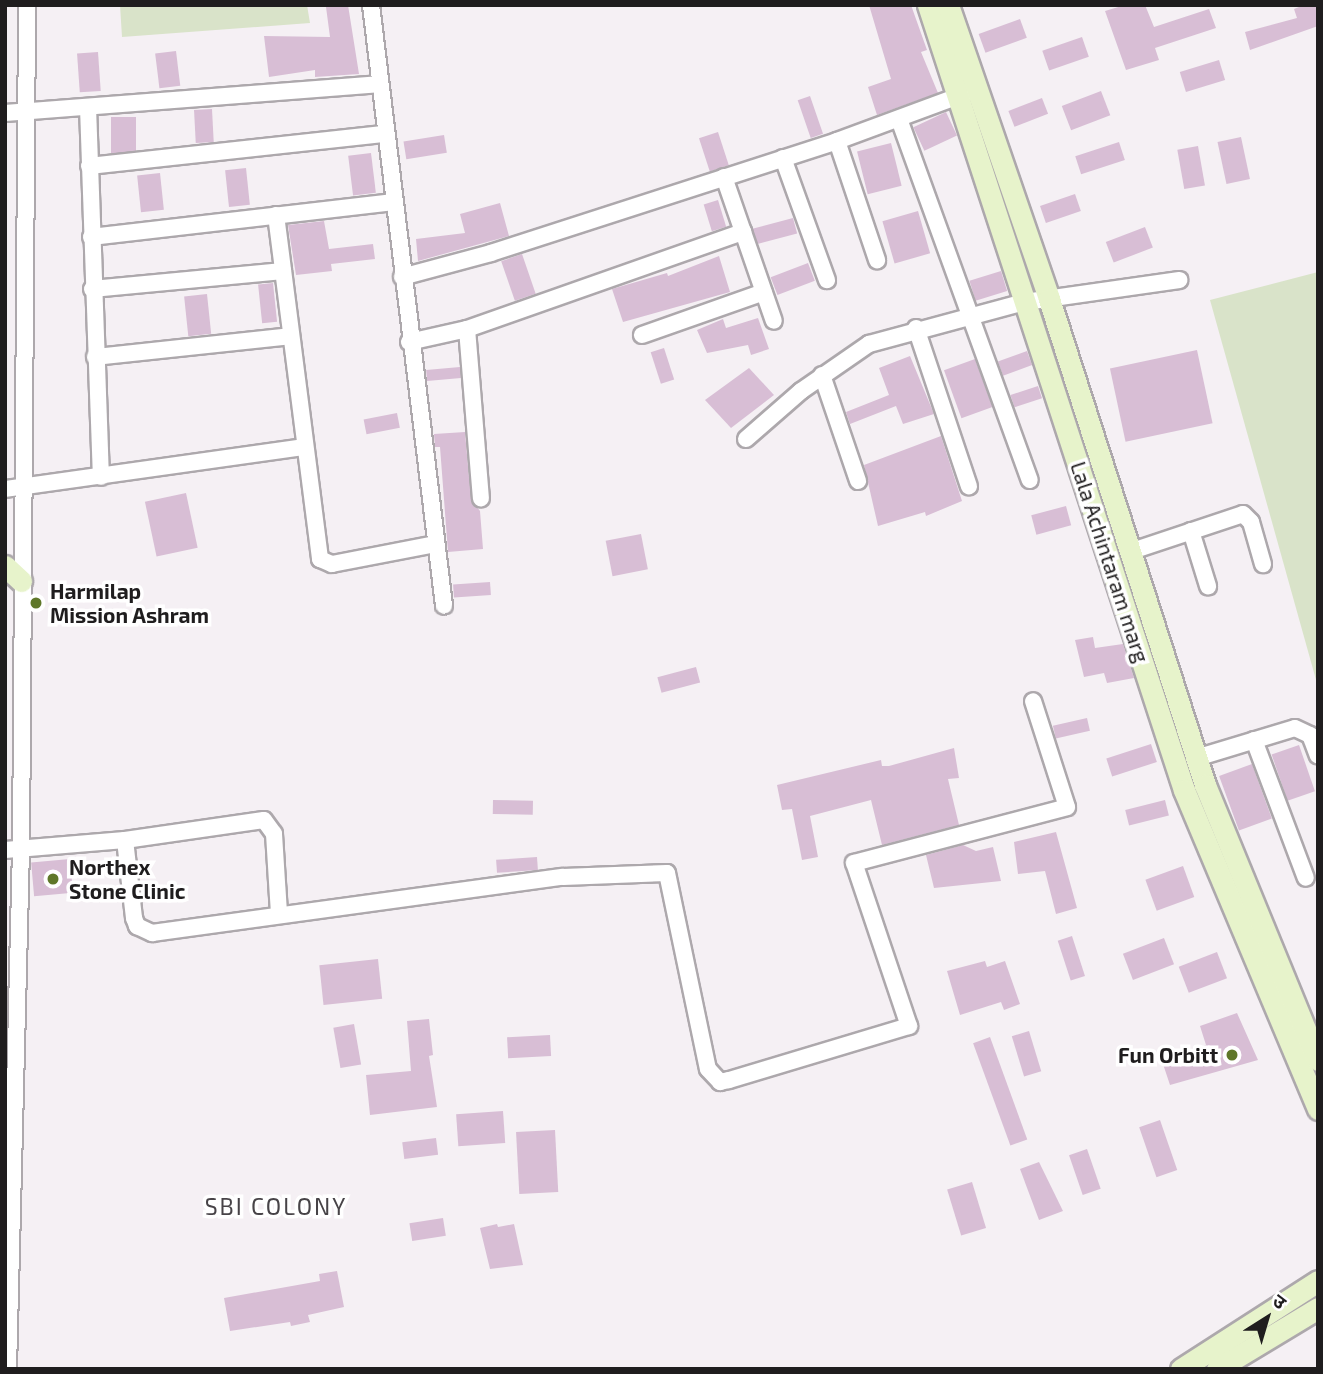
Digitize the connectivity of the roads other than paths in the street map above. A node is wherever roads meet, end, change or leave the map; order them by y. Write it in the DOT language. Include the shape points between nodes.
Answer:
graph roads {
  1 [pos="27,5"];
  2 [pos="371,5"];
  3 [pos="928,5"];
  4 [pos="948,5"];
  5 [pos="378,83"];
  6 [pos="967,93"];
  7 [pos="88,107"];
  8 [pos="30,111"];
  9 [pos="5,113"];
  10 [pos="900,119"];
  11 [pos="385,134"];
  12 [pos="837,141"];
  13 [pos="783,158"];
  14 [pos="89,166"];
  15 [pos="724,177"];
  16 [pos="394,201"];
  17 [pos="276,215"];
  18 [pos="743,232"];
  19 [pos="91,237"];
  20 [pos="877,260"];
  21 [pos="283,271"];
  22 [pos="402,277"];
  23 [pos="827,280"];
  24 [pos="1179,280"];
  25 [pos="92,289"];
  26 [pos="764,292"];
  27 [pos="1049,299"];
  28 [pos="1025,302"];
  29 [pos="972,315"];
  30 [pos="774,321"];
  31 [pos="916,328"];
  32 [pos="467,329"];
  33 [pos="642,335"];
  34 [pos="291,336"];
  35 [pos="409,342"];
  36 [pos="94,357"];
  37 [pos="822,374"];
  38 [pos="746,439"];
  39 [pos="304,447"];
  40 [pos="101,477"];
  41 [pos="1030,480"];
  42 [pos="858,481"];
  43 [pos="969,486"];
  44 [pos="13,488"];
  45 [pos="481,498"];
  46 [pos="1191,531"];
  47 [pos="436,544"];
  48 [pos="1129,552"];
  49 [pos="1262,564"];
  50 [pos="13,574"];
  51 [pos="1208,586"];
  52 [pos="444,606"];
  53 [pos="1033,701"];
  54 [pos="1254,740"];
  55 [pos="1318,756"];
  56 [pos="1196,758"];
  57 [pos="125,840"];
  58 [pos="13,849"];
  59 [pos="1306,878"];
  60 [pos="279,914"];
  61 [pos="1318,1060"];
  62 [pos="1318,1110"];
  63 [pos="1318,1281"];
  64 [pos="1318,1308"];
  65 [pos="7,1361"];
  66 [pos="1181,1369"];
  67 [pos="1217,1369"];
  1 -- 8 [label="street"];
  2 -- 5 [label="street"];
  3 -- 6 [label="street, Lala Achintaram marg"];
  4 -- 6 [label="street, Lala Achintaram marg"];
  5 -- 7 [label="street"];
  5 -- 11 [label="street"];
  6 -- 10 [label="street"];
  6 -- 27 [label="street, Lala Achintaram marg"];
  6 -- 28 [label="street, Lala Achintaram marg"];
  7 -- 8 [label="street"];
  7 -- 14 [label="street"];
  8 -- 9 [label="street"];
  8 -- 44 [label="street"];
  10 -- 12 [label="street"];
  10 -- 29 [label="street"];
  11 -- 14 [label="street"];
  11 -- 16 [label="street"];
  12 -- 13 [label="street"];
  12 -- 20 [label="street"];
  13 -- 15 [label="street"];
  13 -- 23 [label="street"];
  14 -- 19 [label="street"];
  15 -- 18 [label="street"];
  15 -- 22 [label="street"];
  16 -- 17 [label="street"];
  16 -- 22 [label="street"];
  17 -- 19 [label="street"];
  17 -- 21 [label="street"];
  18 -- 26 [label="street"];
  18 -- 32 [label="street"];
  19 -- 25 [label="street"];
  21 -- 25 [label="street"];
  21 -- 34 [label="street"];
  22 -- 35 [label="street"];
  24 -- 27 [label="street"];
  25 -- 36 [label="street"];
  26 -- 30 [label="street"];
  26 -- 33 [label="street"];
  27 -- 28 [label="street"];
  27 -- 48 [label="street, Lala Achintaram marg"];
  28 -- 29 [label="street"];
  28 -- 62 [label="street, Lala Achintaram marg" via="1184,790"];
  29 -- 31 [label="street"];
  29 -- 41 [label="street"];
  31 -- 37 [label="street" via="869,344"];
  31 -- 43 [label="street"];
  32 -- 35 [label="street"];
  32 -- 45 [label="street"];
  34 -- 36 [label="street"];
  34 -- 39 [label="street"];
  35 -- 47 [label="street"];
  36 -- 40 [label="street"];
  37 -- 38 [label="street"];
  37 -- 42 [label="street"];
  39 -- 40 [label="street"];
  39 -- 47 [label="street" via="317,552 325,563"];
  40 -- 44 [label="street"];
  44 -- 50 [label="street"];
  46 -- 48 [label="street"];
  46 -- 49 [label="street" via="1243,514 1251,522"];
  46 -- 51 [label="street"];
  47 -- 52 [label="street"];
  48 -- 56 [label="street, Lala Achintaram marg"];
  50 -- 58 [label="street"];
  53 -- 60 [label="street" via="1067,807 854,863 909,1027 790,1063 729,1080 712,1077 667,873 563,877"];
  54 -- 55 [label="street" via="1303,728"];
  54 -- 56 [label="street"];
  54 -- 59 [label="street"];
  56 -- 61 [label="street, Lala Achintaram marg"];
  57 -- 58 [label="street"];
  57 -- 60 [label="street" via="134,918 143,931"];
  57 -- 60 [label="street" via="264,820 274,834"];
  58 -- 65 [label="street"];
  63 -- 66 [label="street"];
  64 -- 67 [label="street"];
}
